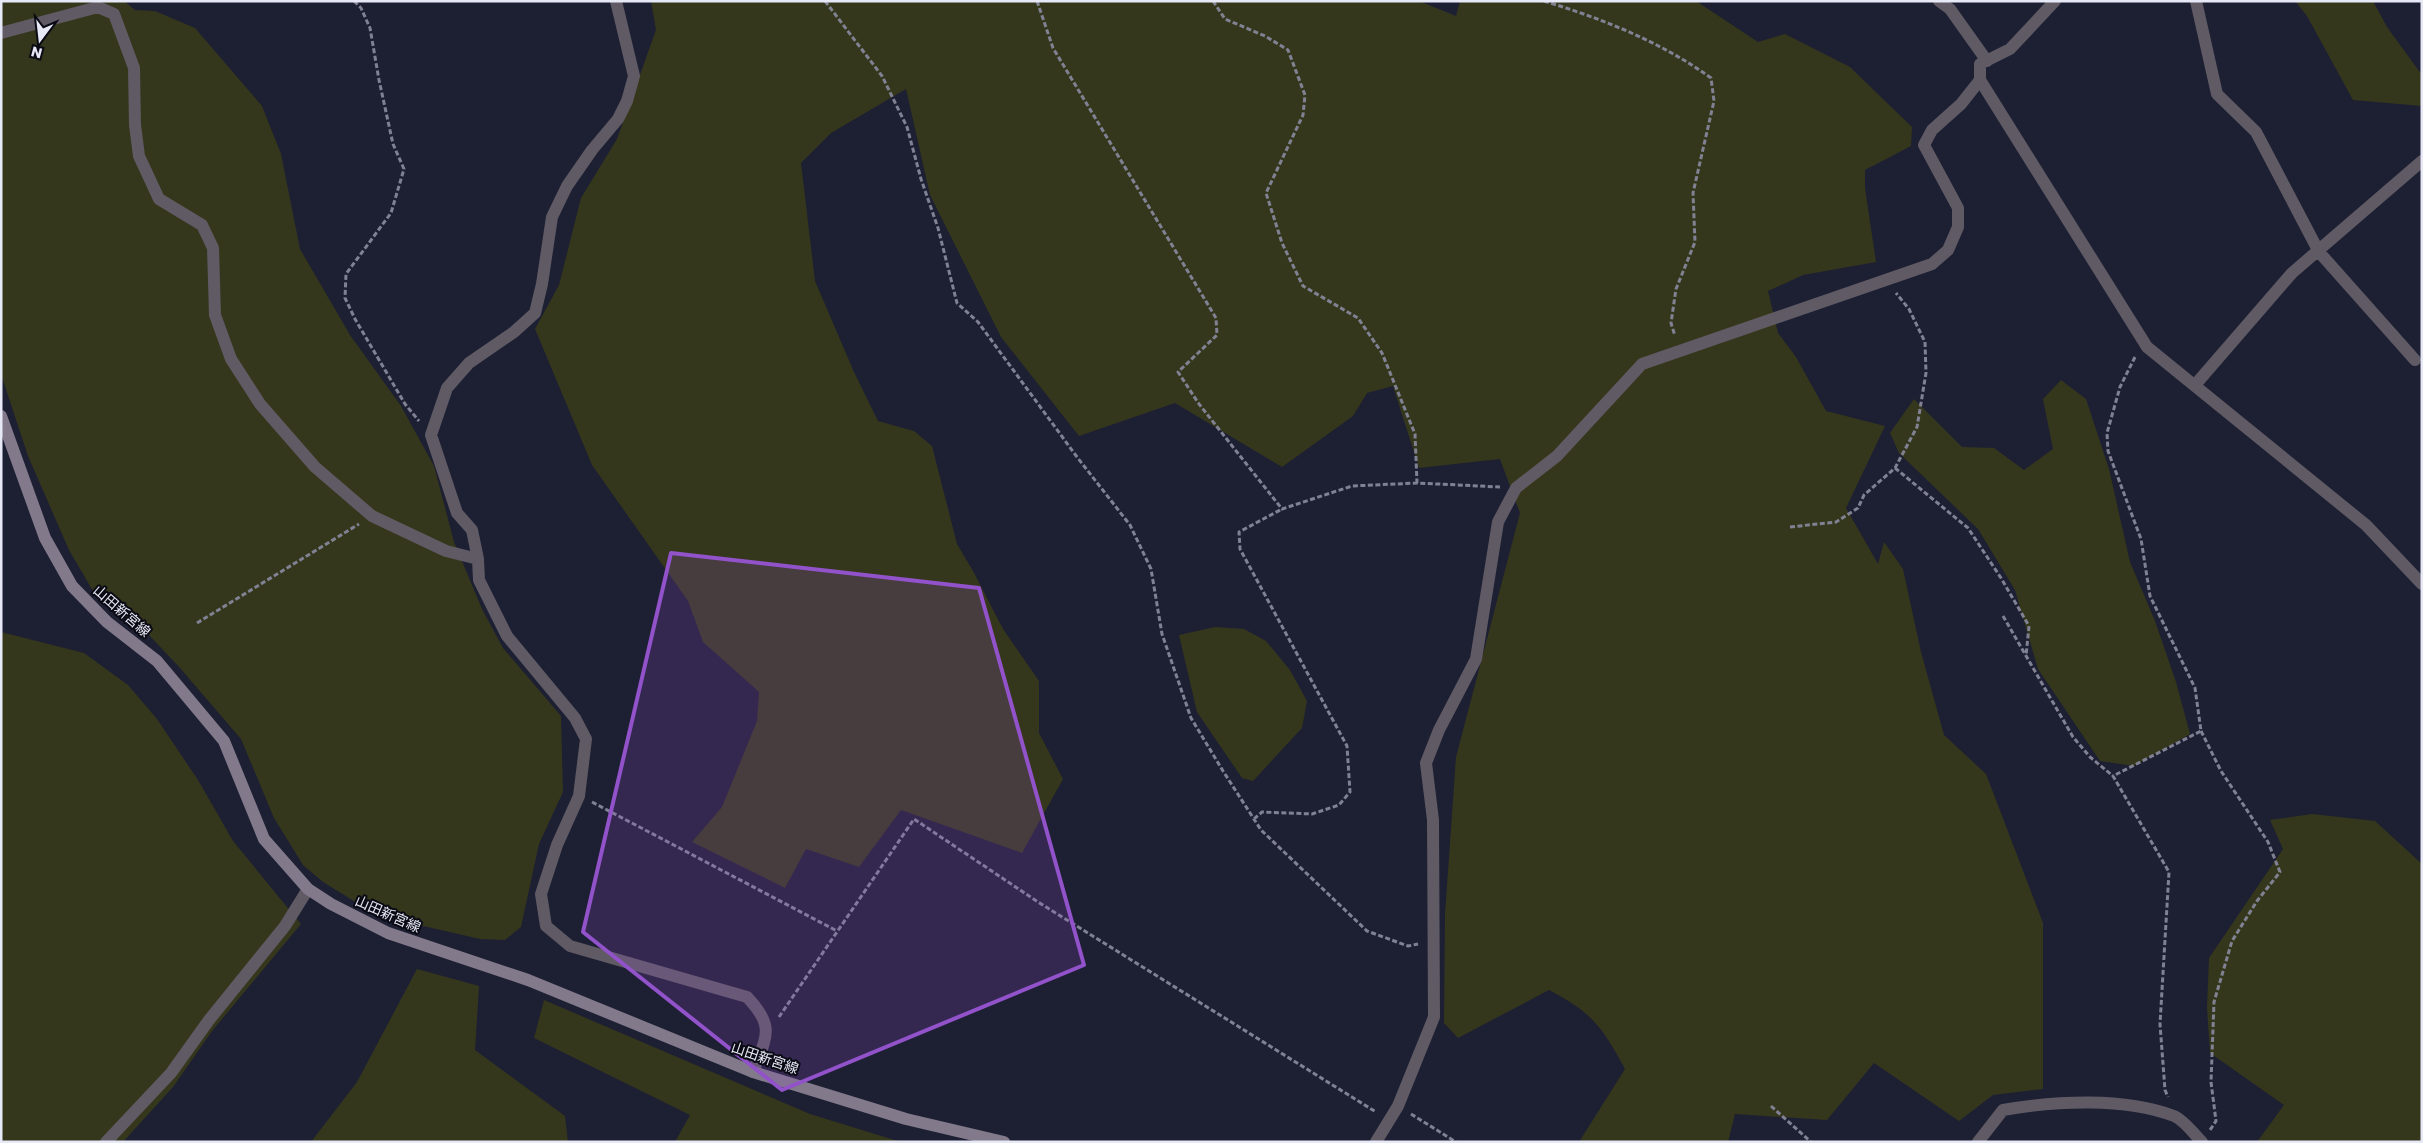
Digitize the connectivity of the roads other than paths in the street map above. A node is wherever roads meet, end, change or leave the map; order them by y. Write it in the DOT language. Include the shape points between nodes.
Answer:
graph roads {
  1 [pos="616,1"];
  2 [pos="1939,1"];
  3 [pos="2055,1"];
  4 [pos="2196,1"];
  5 [pos="1,33"];
  6 [pos="1987,62"];
  7 [pos="1980,80"];
  8 [pos="2422,161"];
  9 [pos="2318,252"];
  10 [pos="2416,360"];
  11 [pos="2195,385"];
  12 [pos="1,416"];
  13 [pos="478,559"];
  14 [pos="2422,584"];
  15 [pos="308,889"];
  16 [pos="753,1072"];
  17 [pos="2204,1138"];
  18 [pos="106,1142"];
  19 [pos="1004,1142"];
  20 [pos="1376,1142"];
  21 [pos="1978,1142"];
  1 -- 13 [label="street" via="634,76 627,101 618,119 567,186 552,217 535,313 469,363 447,388 430,435 457,513 472,530"];
  2 -- 6 [label="street" via="1950,9"];
  3 -- 6 [label="street" via="2010,49"];
  4 -- 9 [label="street" via="2217,94 2256,132"];
  5 -- 13 [label="street" via="98,7 114,14 134,68 139,156 159,200 202,225 213,248 216,315 231,359 260,404 315,467 372,516 446,551"];
  6 -- 7 [label="street" via="1980,64"];
  7 -- 11 [label="street" via="2147,347"];
  7 -- 20 [label="street" via="1961,104 1932,130 1924,145 1958,208 1958,227 1948,250 1932,264 1642,364 1557,456 1516,488 1498,522 1476,659 1438,730 1426,763 1433,820 1434,1017 1398,1106"];
  8 -- 9 [label="street"];
  9 -- 10 [label="street"];
  9 -- 11 [label="street" via="2292,273"];
  11 -- 14 [label="street" via="2366,524"];
  12 -- 15 [label="main road, 山田新宮線" via="46,538 72,586 107,622 158,661 224,741 264,839"];
  13 -- 16 [label="street" via="479,580 507,636 575,718 586,739 579,796 557,845 541,894 546,926 570,946 747,997 762,1013 766,1036"];
  15 -- 16 [label="main road, 山田新宮線" via="388,933 528,980"];
  15 -- 18 [label="street" via="285,926 171,1073"];
  16 -- 19 [label="main road, 山田新宮線" via="906,1119"];
  17 -- 21 [label="street" via="2176,1116 2120,1103 2035,1105 2003,1110"];
}
